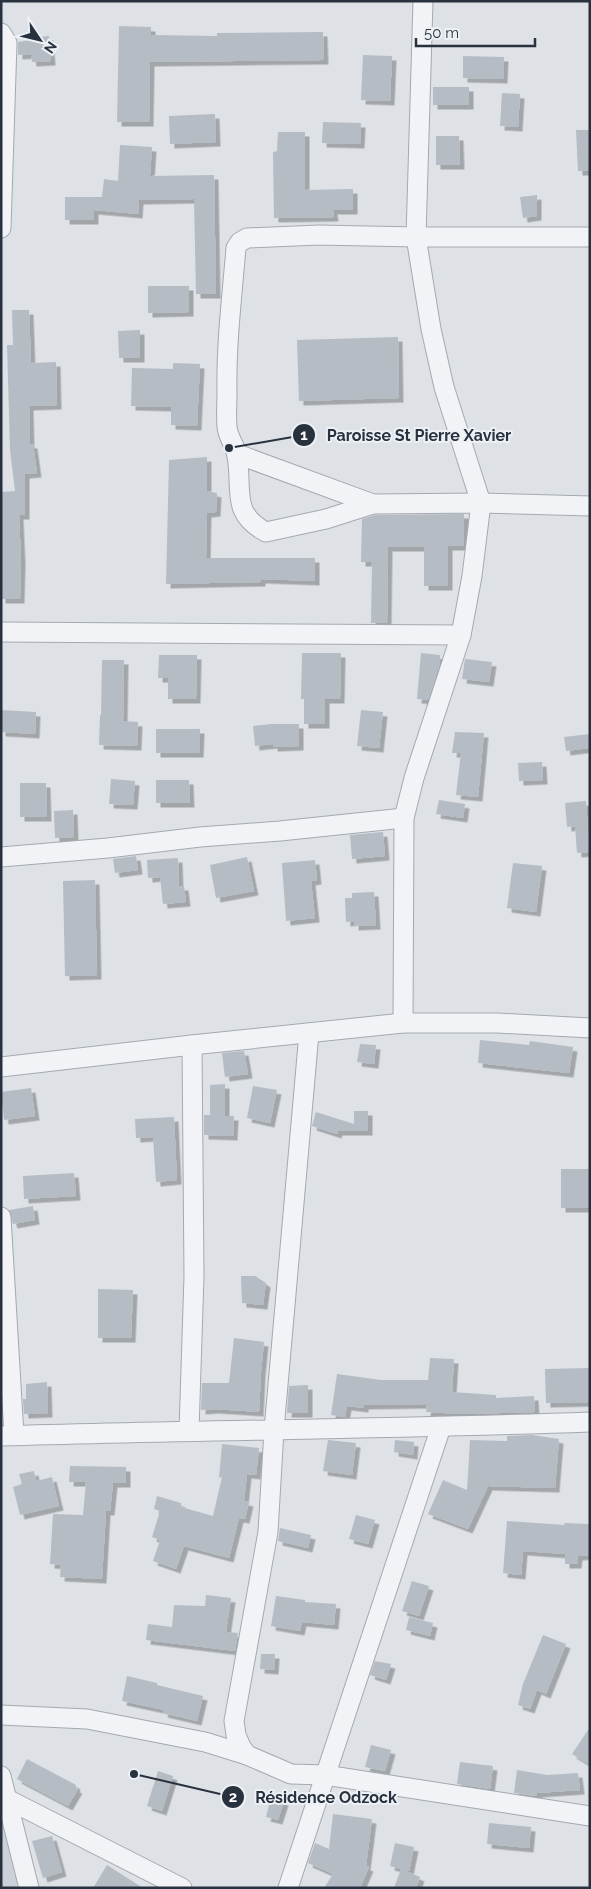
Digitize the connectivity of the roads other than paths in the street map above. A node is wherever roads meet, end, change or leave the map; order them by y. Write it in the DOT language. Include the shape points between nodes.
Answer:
graph roads {
  1 [pos="423,1"];
  2 [pos="1,33"];
  3 [pos="1,228"];
  4 [pos="416,237"];
  5 [pos="590,237"];
  6 [pos="237,454"];
  7 [pos="481,503"];
  8 [pos="373,504"];
  9 [pos="590,506"];
  10 [pos="1,632"];
  11 [pos="461,635"];
  12 [pos="404,818"];
  13 [pos="1,857"];
  14 [pos="403,1023"];
  15 [pos="590,1028"];
  16 [pos="309,1033"];
  17 [pos="192,1044"];
  18 [pos="1,1067"];
  19 [pos="1,1217"];
  20 [pos="590,1422"];
  21 [pos="441,1427"];
  22 [pos="274,1430"];
  23 [pos="189,1431"];
  24 [pos="7,1436"];
  25 [pos="1,1715"];
  26 [pos="247,1755"];
  27 [pos="325,1775"];
  28 [pos="1,1776"];
  29 [pos="7,1799"];
  30 [pos="590,1816"];
  31 [pos="29,1888"];
  32 [pos="182,1888"];
  33 [pos="288,1888"];
  1 -- 4 [label="street"];
  2 -- 3 [label="street" via="8,43"];
  4 -- 5 [label="street"];
  4 -- 6 [label="street" via="319,235 247,238 240,242 236,248 227,370 228,435"];
  4 -- 7 [label="street" via="444,386"];
  6 -- 8 [label="street"];
  6 -- 8 [label="street" via="245,517 266,532 326,519"];
  7 -- 8 [label="street"];
  7 -- 9 [label="street"];
  7 -- 11 [label="street"];
  10 -- 11 [label="street"];
  11 -- 12 [label="street"];
  12 -- 13 [label="street"];
  12 -- 14 [label="street"];
  14 -- 15 [label="street" via="497,1023"];
  14 -- 16 [label="street"];
  16 -- 17 [label="street"];
  16 -- 22 [label="street"];
  17 -- 18 [label="street"];
  17 -- 23 [label="street" via="194,1276"];
  19 -- 24 [label="street"];
  20 -- 21 [label="street"];
  21 -- 22 [label="street"];
  21 -- 27 [label="street"];
  22 -- 23 [label="street"];
  22 -- 26 [label="street" via="268,1532 234,1721"];
  23 -- 24 [label="street"];
  25 -- 26 [label="street" via="87,1719 206,1742"];
  26 -- 27 [label="street" via="291,1774"];
  27 -- 30 [label="street"];
  27 -- 33 [label="street"];
  28 -- 29 [label="street"];
  29 -- 31 [label="street"];
  29 -- 32 [label="street"];
}
